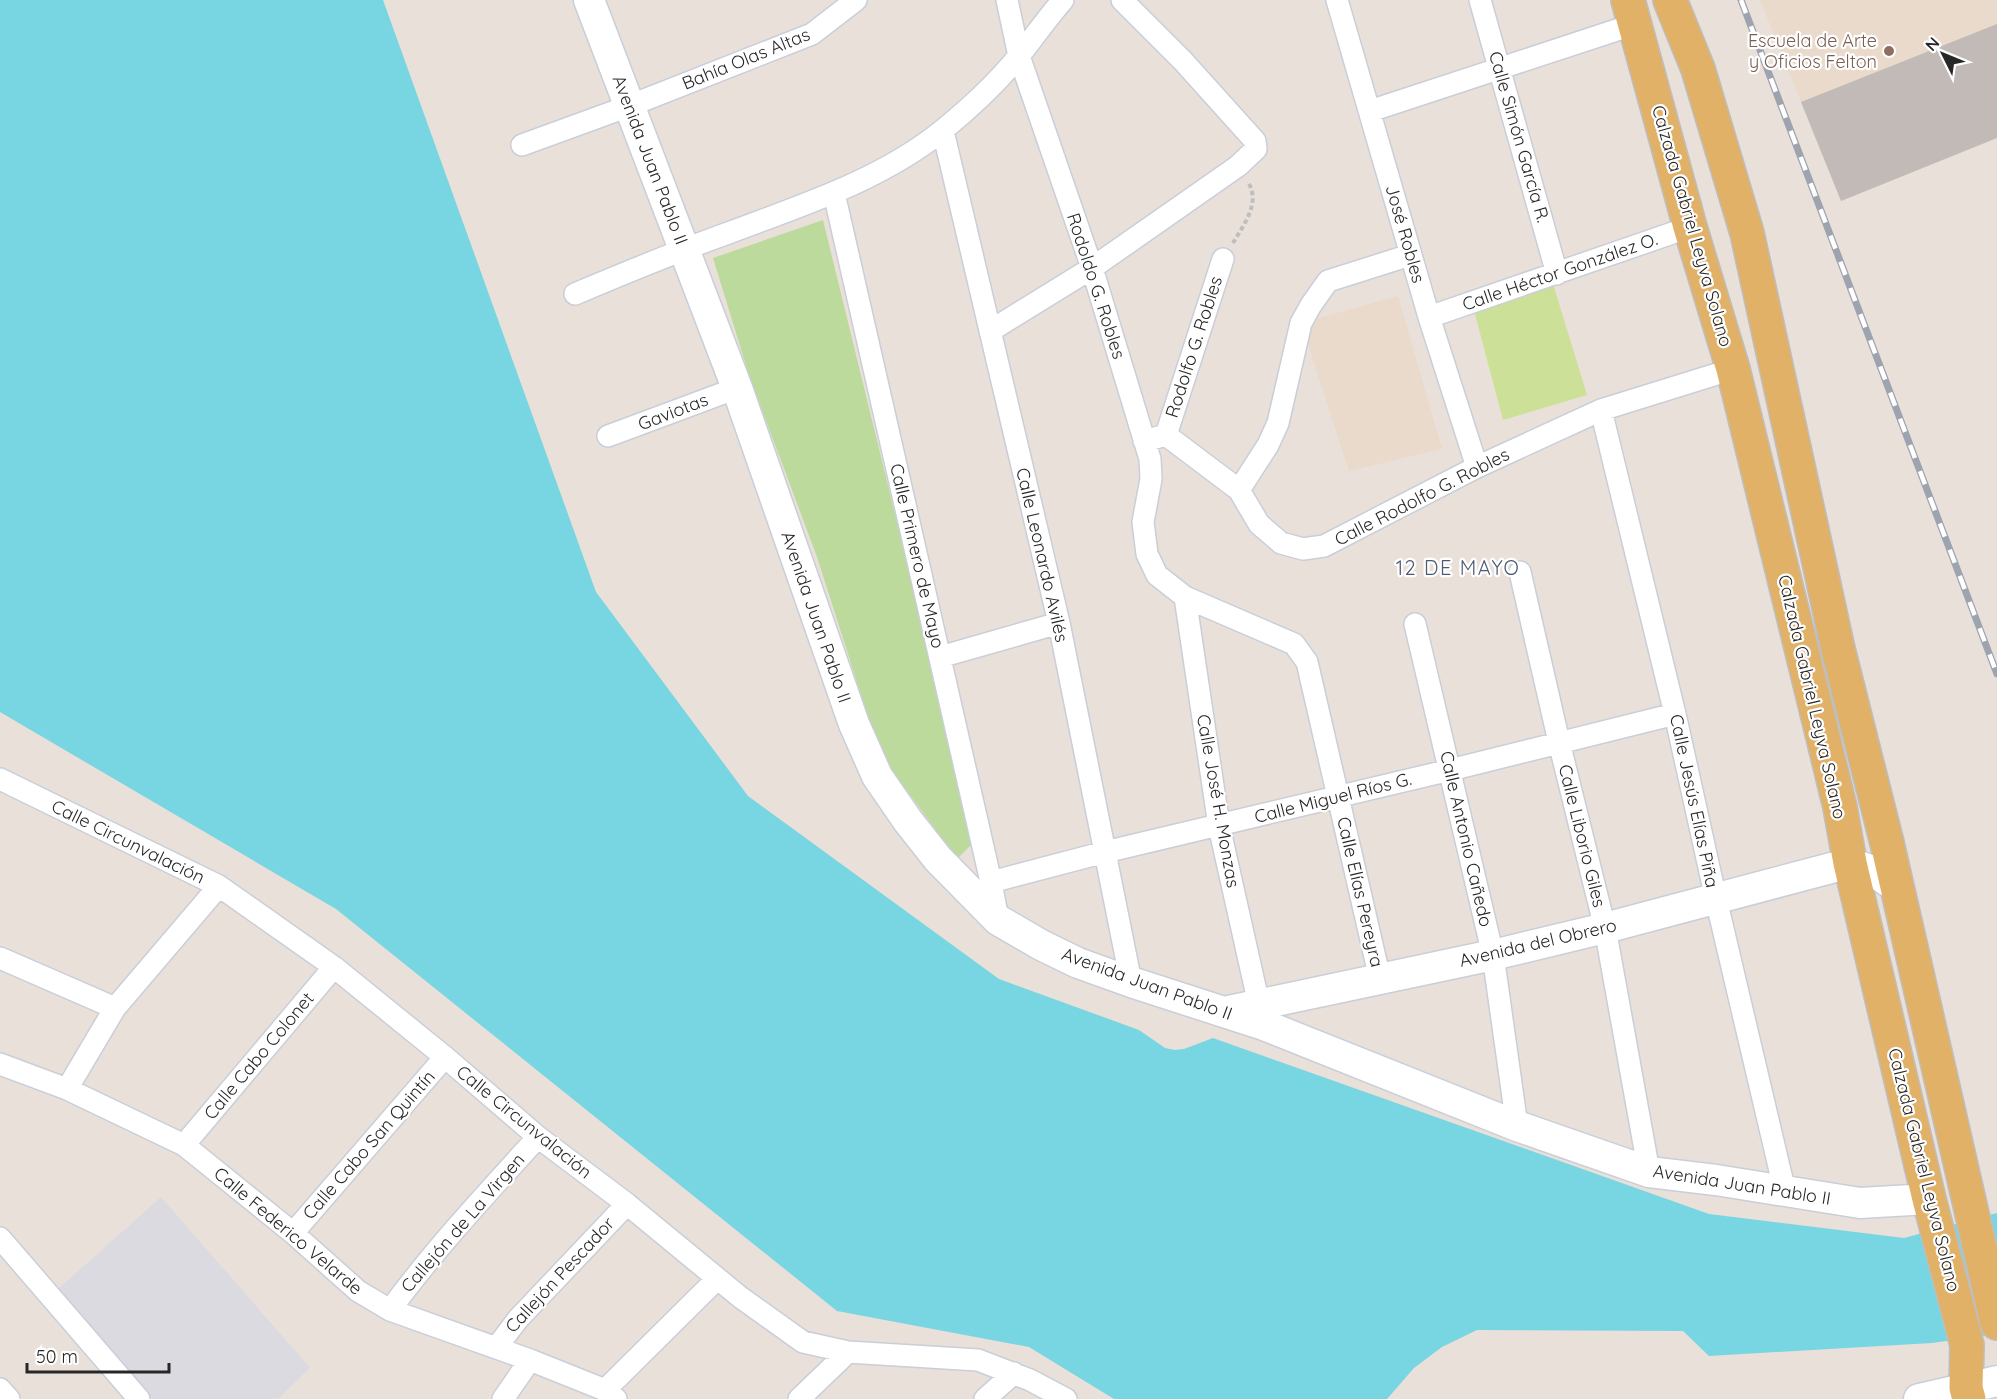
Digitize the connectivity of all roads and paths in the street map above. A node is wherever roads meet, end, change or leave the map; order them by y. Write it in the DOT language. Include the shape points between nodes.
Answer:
graph roads {
  1 [pos="589,0"];
  2 [pos="856,0"];
  3 [pos="1007,0"];
  4 [pos="1063,0"];
  5 [pos="1122,0"];
  6 [pos="1337,0"];
  7 [pos="1480,0"];
  8 [pos="1670,0"];
  9 [pos="1688,0"];
  10 [pos="1631,12"];
  11 [pos="1019,56"];
  12 [pos="1499,69"];
  13 [pos="1698,69"];
  14 [pos="630,106"];
  15 [pos="1370,111"];
  16 [pos="943,130"];
  17 [pos="522,145"];
  18 [pos="1238,166"];
  19 [pos="834,194"];
  20 [pos="1690,227"];
  21 [pos="683,249"];
  22 [pos="1410,255"];
  23 [pos="1223,259"];
  24 [pos="1092,268"];
  25 [pos="1557,274"];
  26 [pos="575,294"];
  27 [pos="1429,317"];
  28 [pos="990,330"];
  29 [pos="1733,369"];
  30 [pos="737,388"];
  31 [pos="1601,410"];
  32 [pos="1166,435"];
  33 [pos="608,436"];
  34 [pos="1144,441"];
  35 [pos="1477,468"];
  36 [pos="1239,490"];
  37 [pos="1520,572"];
  38 [pos="1185,597"];
  39 [pos="1059,623"];
  40 [pos="1415,624"];
  41 [pos="940,657"];
  42 [pos="1675,714"];
  43 [pos="1558,742"];
  44 [pos="1450,770"];
  45 [pos="0,779"];
  46 [pos="1338,796"];
  47 [pos="1219,826"];
  48 [pos="1105,852"];
  49 [pos="1850,862"];
  50 [pos="992,882"];
  51 [pos="219,886"];
  52 [pos="1896,887"];
  53 [pos="1716,899"];
  54 [pos="998,920"];
  55 [pos="1605,928"];
  56 [pos="1493,955"];
  57 [pos="0,958"];
  58 [pos="334,967"];
  59 [pos="1380,979"];
  60 [pos="1131,982"];
  61 [pos="115,1008"];
  62 [pos="1261,1015"];
  63 [pos="445,1057"];
  64 [pos="0,1064"];
  65 [pos="67,1089"];
  66 [pos="1517,1126"];
  67 [pos="538,1137"];
  68 [pos="184,1145"];
  69 [pos="1649,1172"];
  70 [pos="1785,1191"];
  71 [pos="1929,1199"];
  72 [pos="627,1204"];
  73 [pos="293,1233"];
  74 [pos="0,1238"];
  75 [pos="717,1279"];
  76 [pos="390,1310"];
  77 [pos="1997,1323"];
  78 [pos="496,1348"];
  79 [pos="848,1352"];
  80 [pos="530,1360"];
  81 [pos="1014,1373"];
  82 [pos="0,1389"];
  83 [pos="1977,1389"];
  84 [pos="610,1394"];
  85 [pos="9,1399"];
  86 [pos="139,1399"];
  87 [pos="503,1399"];
  88 [pos="798,1399"];
  89 [pos="985,1399"];
  90 [pos="1066,1399"];
  91 [pos="1919,1399"];
  1 -- 14 [label="main road, Avenida Juan Pablo II"];
  2 -- 14 [label="street, Bahía Olas Altas" via="812,34"];
  3 -- 11 [label="street, Rodoldo G. Robles"];
  4 -- 11 [label="street"];
  5 -- 18 [label="street" via="1255,141 1254,152"];
  6 -- 15 [label="street, José Robles"];
  7 -- 12 [label="street, Calle Simón García R."];
  8 -- 13 [label="main road, Calzada Gabriel Leyva Solano"];
  9 -- 13 [label="main road"];
  10 -- 12 [label="street"];
  10 -- 20 [label="main road, Calzada Gabriel Leyva Solano"];
  11 -- 16 [label="street" via="992,87"];
  11 -- 24 [label="street, Rodoldo G. Robles"];
  12 -- 15 [label="street"];
  12 -- 25 [label="street, Calle Simón García R."];
  13 -- 52 [label="main road, Calzada Gabriel Leyva Solano" via="1747,233 1838,649"];
  14 -- 17 [label="street, Bahía Olas Altas"];
  14 -- 21 [label="main road, Avenida Juan Pablo II"];
  15 -- 22 [label="street, José Robles"];
  16 -- 19 [label="street" via="876,174"];
  16 -- 28 [label="street, Calle Leonardo Avilés"];
  18 -- 23 [label="path" via="1254,195 1245,223"];
  18 -- 24 [label="street"];
  19 -- 21 [label="street"];
  19 -- 41 [label="street, Calle Primero de Mayo"];
  20 -- 25 [label="street, Calle Héctor González O."];
  20 -- 29 [label="main road, Calzada Gabriel Leyva Solano"];
  21 -- 26 [label="street"];
  21 -- 30 [label="main road, Avenida Juan Pablo II"];
  22 -- 27 [label="street, José Robles"];
  22 -- 36 [label="street" via="1328,281 1311,304 1301,323 1278,423"];
  23 -- 32 [label="street, Rodolfo G. Robles"];
  24 -- 28 [label="street"];
  24 -- 34 [label="street, Rodoldo G. Robles"];
  25 -- 27 [label="street, Calle Héctor González O."];
  27 -- 35 [label="street, José Robles"];
  28 -- 39 [label="street, Calle Leonardo Avilés"];
  29 -- 31 [label="street, Calle Rodolfo G. Robles"];
  29 -- 49 [label="main road, Calzada Gabriel Leyva Solano"];
  30 -- 33 [label="street, Gaviotas"];
  30 -- 54 [label="main road, Avenida Juan Pablo II" via="854,724 877,776 938,859"];
  31 -- 35 [label="street, Calle Rodolfo G. Robles"];
  31 -- 42 [label="street, Calle Jesús Elías Piña"];
  32 -- 34 [label="street"];
  32 -- 36 [label="street, Calle Rodolfo G. Robles"];
  34 -- 38 [label="street, Rodoldo G. Robles" via="1151,479 1143,522 1147,554 1157,575"];
  35 -- 36 [label="street, Calle Rodolfo G. Robles" via="1324,546 1303,549 1281,543 1259,524"];
  37 -- 43 [label="street, Calle Liborio Giles"];
  38 -- 46 [label="street, Calle Elías Pereyra" via="1294,644 1302,652"];
  38 -- 47 [label="street, Calle José H. Monzas"];
  39 -- 41 [label="street"];
  39 -- 48 [label="street, Calle Leonardo Avilés"];
  40 -- 44 [label="street, Calle Antonio Cañedo"];
  41 -- 50 [label="street, Calle Primero de Mayo"];
  42 -- 43 [label="street, Calle Miguel Ríos G."];
  42 -- 53 [label="street, Calle Jesús Elías Piña"];
  43 -- 44 [label="street, Calle Miguel Ríos G."];
  43 -- 55 [label="street, Calle Liborio Giles"];
  44 -- 46 [label="street, Calle Miguel Ríos G."];
  44 -- 56 [label="street, Calle Antonio Cañedo"];
  45 -- 51 [label="street, Calle Circunvalación"];
  46 -- 47 [label="street, Calle Miguel Ríos G."];
  46 -- 59 [label="street, Calle Elías Pereyra"];
  47 -- 48 [label="street, Calle Miguel Ríos G."];
  47 -- 62 [label="street, Calle José H. Monzas"];
  48 -- 50 [label="street, Calle Miguel Ríos G."];
  48 -- 60 [label="street, Calle Leonardo Avilés"];
  49 -- 52 [label="main road" via="1873,871"];
  49 -- 53 [label="main road, Avenida del Obrero"];
  49 -- 71 [label="main road, Calzada Gabriel Leyva Solano"];
  50 -- 54 [label="street, Calle Primero de Mayo"];
  51 -- 58 [label="street, Calle Circunvalación"];
  51 -- 61 [label="street"];
  52 -- 77 [label="main road, Calzada Gabriel Leyva Solano"];
  53 -- 55 [label="main road, Avenida del Obrero"];
  53 -- 70 [label="street, Calle Jesús Elías Piña"];
  54 -- 60 [label="main road, Avenida Juan Pablo II" via="1069,959"];
  55 -- 56 [label="main road, Avenida del Obrero"];
  55 -- 69 [label="street, Calle Liborio Giles"];
  56 -- 59 [label="main road, Avenida del Obrero"];
  56 -- 66 [label="street, Calle Antonio Cañedo"];
  57 -- 61 [label="street"];
  58 -- 63 [label="street, Calle Circunvalación"];
  58 -- 68 [label="street, Calle Cabo Colonet"];
  59 -- 62 [label="main road, Avenida del Obrero"];
  60 -- 62 [label="main road, Avenida Juan Pablo II" via="1224,1012"];
  61 -- 65 [label="street"];
  62 -- 66 [label="main road, Avenida Juan Pablo II"];
  63 -- 67 [label="street, Calle Circunvalación"];
  63 -- 73 [label="street, Calle Cabo San Quintín"];
  64 -- 65 [label="street, Calle Federico Velarde"];
  65 -- 68 [label="street, Calle Federico Velarde"];
  66 -- 69 [label="main road, Avenida Juan Pablo II"];
  67 -- 72 [label="street, Calle Circunvalación"];
  67 -- 76 [label="street, Callejón de La Virgen" via="454,1230"];
  68 -- 73 [label="street, Calle Federico Velarde"];
  69 -- 70 [label="main road, Avenida Juan Pablo II"];
  70 -- 71 [label="main road, Avenida Juan Pablo II" via="1860,1203"];
  71 -- 83 [label="main road, Calzada Gabriel Leyva Solano"];
  72 -- 75 [label="street, Calle Circunvalación"];
  72 -- 78 [label="street, Callejón Pescador" via="518,1319"];
  73 -- 76 [label="street, Calle Federico Velarde" via="358,1291"];
  74 -- 86 [label="street"];
  75 -- 79 [label="street, Calle Circunvalación" via="803,1342"];
  75 -- 84 [label="street"];
  76 -- 78 [label="street, Calle Federico Velarde"];
  78 -- 80 [label="street, Calle Federico Velarde"];
  79 -- 81 [label="street, Calle Circunvalación" via="978,1360"];
  79 -- 88 [label="street"];
  80 -- 84 [label="street, Calle Federico Velarde"];
  80 -- 87 [label="street"];
  81 -- 89 [label="street"];
  81 -- 90 [label="street, Calle Circunvalación"];
  82 -- 85 [label="street"];
  83 -- 91 [label="main road"];
}
